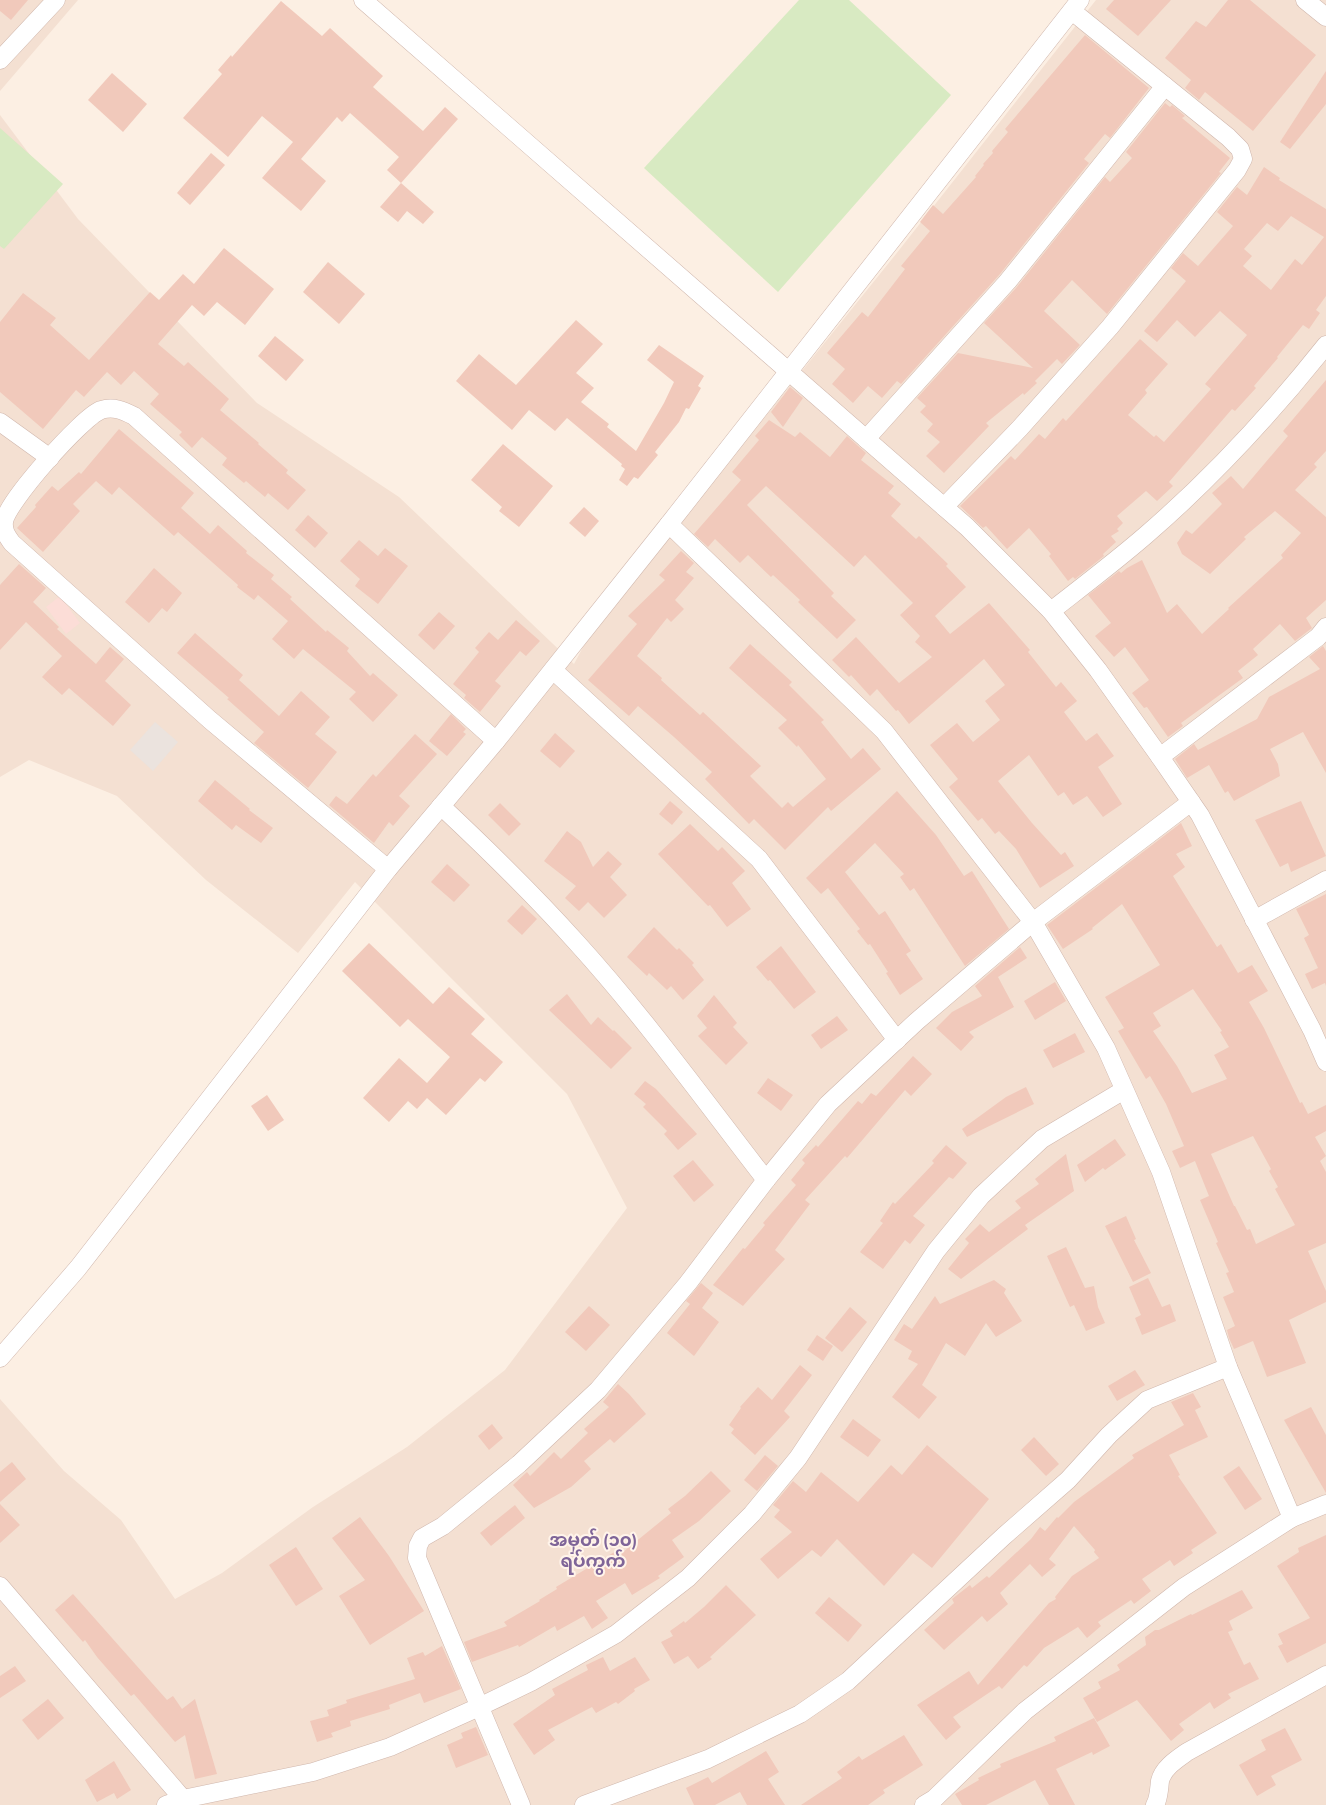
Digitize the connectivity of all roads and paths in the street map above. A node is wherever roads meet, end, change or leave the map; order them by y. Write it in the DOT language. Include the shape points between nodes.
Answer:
graph roads {
  1 [pos="56,0"];
  2 [pos="363,0"];
  3 [pos="1305,0"];
  4 [pos="1076,5"];
  5 [pos="1326,17"];
  6 [pos="0,60"];
  7 [pos="1165,86"];
  8 [pos="1326,345"];
  9 [pos="789,371"];
  10 [pos="0,422"];
  11 [pos="866,439"];
  12 [pos="50,458"];
  13 [pos="944,507"];
  14 [pos="669,524"];
  15 [pos="1051,611"];
  16 [pos="1326,628"];
  17 [pos="553,670"];
  18 [pos="496,742"];
  19 [pos="1160,757"];
  20 [pos="1190,802"];
  21 [pos="441,806"];
  22 [pos="388,869"];
  23 [pos="1326,880"];
  24 [pos="1254,920"];
  25 [pos="1033,922"];
  26 [pos="897,1040"];
  27 [pos="1326,1062"];
  28 [pos="1124,1090"];
  29 [pos="766,1180"];
  30 [pos="0,1358"];
  31 [pos="1228,1368"];
  32 [pos="1326,1504"];
  33 [pos="1292,1518"];
  34 [pos="0,1586"];
  35 [pos="1326,1675"];
  36 [pos="479,1707"];
  37 [pos="183,1799"];
  38 [pos="932,1803"];
  39 [pos="166,1805"];
  40 [pos="521,1805"];
  41 [pos="584,1805"];
  42 [pos="1155,1805"];
  1 -- 6 [label="street"];
  2 -- 9 [label="street"];
  3 -- 5 [label="street"];
  4 -- 7 [label="street"];
  4 -- 9 [label="street"];
  7 -- 11 [label="street" via="1008,281"];
  7 -- 13 [label="street" via="1228,137 1240,149 1244,159 1110,328"];
  8 -- 15 [label="street" via="1297,382 1220,466 1146,535"];
  9 -- 11 [label="street"];
  9 -- 14 [label="street"];
  10 -- 12 [label="street"];
  11 -- 13 [label="street"];
  12 -- 18 [label="street" via="84,421 99,411 108,408 134,416"];
  12 -- 22 [label="street" via="8,509 4,531 12,543 202,713"];
  13 -- 15 [label="street"];
  14 -- 17 [label="street"];
  14 -- 25 [label="street" via="884,731"];
  15 -- 19 [label="street"];
  16 -- 19 [label="street"];
  17 -- 18 [label="street"];
  17 -- 26 [label="street" via="759,859"];
  18 -- 21 [label="street"];
  19 -- 20 [label="street"];
  20 -- 24 [label="street" via="1200,815"];
  20 -- 25 [label="street"];
  21 -- 22 [label="street"];
  21 -- 29 [label="street" via="500,861 578,944 652,1032"];
  22 -- 30 [label="street" via="78,1268"];
  23 -- 24 [label="street"];
  24 -- 27 [label="street"];
  25 -- 26 [label="street"];
  25 -- 28 [label="street" via="1106,1048"];
  26 -- 29 [label="street" via="828,1104"];
  28 -- 31 [label="street" via="1160,1172"];
  28 -- 36 [label="street" via="1042,1140 981,1196 936,1251 798,1458 752,1514 688,1578 616,1634"];
  29 -- 36 [label="street" via="688,1283 598,1390 519,1464 443,1526 422,1538 416,1558"];
  31 -- 33 [label="street"];
  31 -- 41 [label="street" via="1147,1400 1068,1480 848,1681 808,1708 708,1759"];
  32 -- 33 [label="street"];
  33 -- 38 [label="street" via="1184,1587 1024,1711"];
  34 -- 37 [label="street"];
  35 -- 42 [label="street" via="1176,1760 1161,1779"];
  36 -- 37 [label="street" via="390,1747 321,1769"];
  36 -- 40 [label="street"];
  37 -- 39 [label="street"];
}
